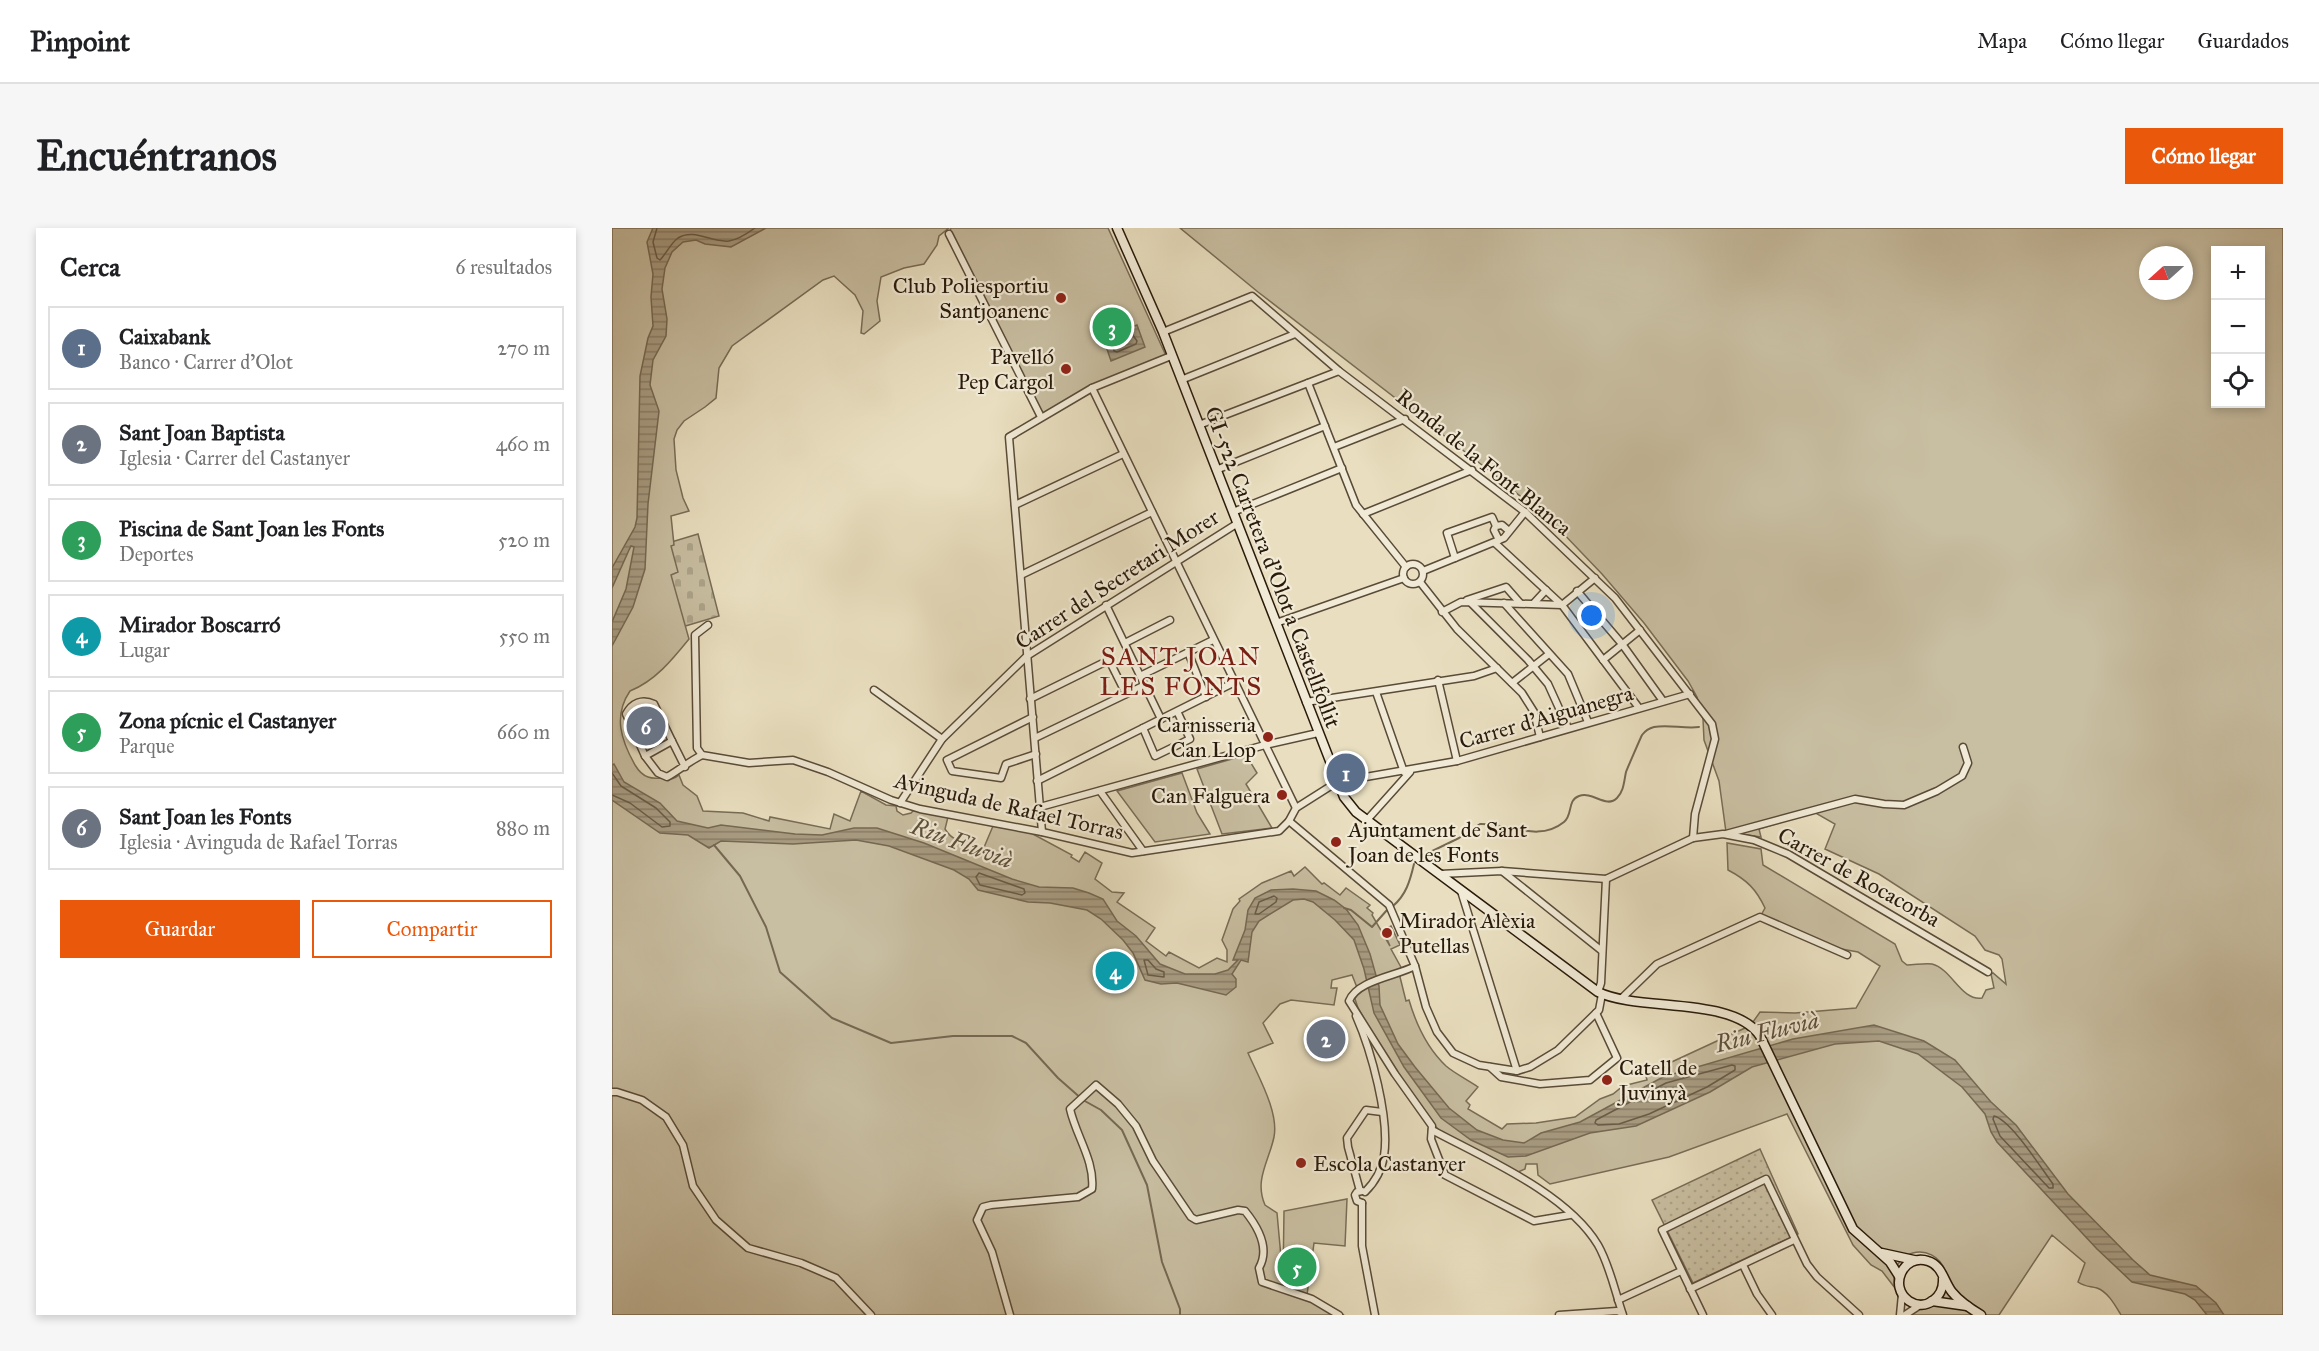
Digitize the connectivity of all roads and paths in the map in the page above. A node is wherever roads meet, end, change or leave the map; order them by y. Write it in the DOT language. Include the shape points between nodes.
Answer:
graph roads {
  1 [pos="1117,228"];
  2 [pos="949,234"];
  3 [pos="1162,332"];
  4 [pos="1295,334"];
  5 [pos="1171,356"];
  6 [pos="1339,371"];
  7 [pos="1180,380"];
  8 [pos="1308,383"];
  9 [pos="1092,388"];
  10 [pos="1041,417"];
  11 [pos="1405,419"];
  12 [pos="1199,425"];
  13 [pos="1325,426"];
  14 [pos="1334,447"];
  15 [pos="1123,454"];
  16 [pos="1342,468"];
  17 [pos="1216,470"];
  18 [pos="1472,470"];
  19 [pos="1015,505"];
  20 [pos="1152,512"];
  21 [pos="1233,512"];
  22 [pos="1525,512"];
  23 [pos="1363,514"];
  24 [pos="1238,523"];
  25 [pos="1496,526"];
  26 [pos="1509,531"];
  27 [pos="1497,541"];
  28 [pos="1455,558"];
  29 [pos="1175,561"];
  30 [pos="1406,567"];
  31 [pos="1423,571"];
  32 [pos="1021,575"];
  33 [pos="1404,578"];
  34 [pos="1595,578"];
  35 [pos="1420,582"];
  36 [pos="1546,590"];
  37 [pos="1577,591"];
  38 [pos="1461,602"];
  39 [pos="1470,602"];
  40 [pos="1504,603"];
  41 [pos="1520,603"];
  42 [pos="1534,603"];
  43 [pos="1106,605"];
  44 [pos="1562,605"];
  45 [pos="1442,612"];
  46 [pos="1170,620"];
  47 [pos="1276,623"];
  48 [pos="708,625"];
  49 [pos="1640,630"];
  50 [pos="1213,640"];
  51 [pos="1125,643"];
  52 [pos="1622,644"];
  53 [pos="1188,652"];
  54 [pos="1549,654"];
  55 [pos="1027,656"];
  56 [pos="1603,660"];
  57 [pos="1533,666"];
  58 [pos="1497,668"];
  59 [pos="1140,676"];
  60 [pos="1438,680"];
  61 [pos="1235,682"];
  62 [pos="1512,683"];
  63 [pos="1145,685"];
  64 [pos="873,690"];
  65 [pos="1376,692"];
  66 [pos="1126,694"];
  67 [pos="1690,694"];
  68 [pos="1206,696"];
  69 [pos="1030,699"];
  70 [pos="1663,701"];
  71 [pos="1306,702"];
  72 [pos="1639,708"];
  73 [pos="1177,711"];
  74 [pos="1033,717"];
  75 [pos="1161,719"];
  76 [pos="1588,722"];
  77 [pos="1143,728"];
  78 [pos="1568,728"];
  79 [pos="1318,733"];
  80 [pos="1540,737"];
  81 [pos="1035,738"];
  82 [pos="942,739"];
  83 [pos="672,741"];
  84 [pos="1265,745"];
  85 [pos="1964,747"];
  86 [pos="935,750"];
  87 [pos="1036,754"];
  88 [pos="645,756"];
  89 [pos="702,756"];
  90 [pos="947,760"];
  91 [pos="1457,761"];
  92 [pos="685,767"];
  93 [pos="1407,772"];
  94 [pos="1037,781"];
  95 [pos="1337,782"];
  96 [pos="1101,791"];
  97 [pos="900,803"];
  98 [pos="1040,807"];
  99 [pos="1296,808"];
  100 [pos="1367,820"];
  101 [pos="1289,821"];
  102 [pos="1042,832"];
  103 [pos="1723,834"];
  104 [pos="1693,838"];
  105 [pos="1143,851"];
  106 [pos="1502,871"];
  107 [pos="1439,874"];
  108 [pos="1606,879"];
  109 [pos="1461,891"];
  110 [pos="1602,951"];
  111 [pos="1847,955"];
  112 [pos="1413,967"];
  113 [pos="1988,972"];
  114 [pos="1600,993"];
  115 [pos="1622,998"];
  116 [pos="1354,1010"];
  117 [pos="1596,1013"];
  118 [pos="1490,1066"];
  119 [pos="1517,1071"];
  120 [pos="612,1092"];
  121 [pos="1382,1112"];
  122 [pos="1432,1130"];
  123 [pos="1363,1191"];
  124 [pos="1570,1215"];
  125 [pos="1794,1240"];
  126 [pos="1881,1253"];
  127 [pos="1914,1260"];
  128 [pos="1743,1264"];
  129 [pos="1681,1271"];
  130 [pos="1899,1276"];
  131 [pos="1943,1279"];
  132 [pos="1690,1290"];
  133 [pos="1902,1293"];
  134 [pos="1618,1300"];
  135 [pos="1932,1302"];
  136 [pos="1920,1305"];
  137 [pos="1967,1306"];
  138 [pos="1622,1314"];
  139 [pos="871,1315"];
  140 [pos="1010,1315"];
  141 [pos="1339,1315"];
  142 [pos="1375,1315"];
  143 [pos="1559,1315"];
  144 [pos="1703,1315"];
  145 [pos="1772,1315"];
  146 [pos="1859,1315"];
  147 [pos="1900,1315"];
  148 [pos="1905,1315"];
  149 [pos="1981,1315"];
  1 -- 3 [label="street, GI-522 Carretera d'Olot a Castellfollit"];
  2 -- 10 [label="street"];
  3 -- 4 [label="street, Ronda de la Font Blanca" via="1252,296"];
  3 -- 5 [label="street, GI-522 Carretera d'Olot a Castellfollit"];
  4 -- 6 [label="street, Ronda de la Font Blanca"];
  4 -- 7 [label="street"];
  5 -- 7 [label="street, GI-522 Carretera d'Olot a Castellfollit"];
  5 -- 9 [label="street"];
  6 -- 8 [label="street"];
  6 -- 11 [label="street, Ronda de la Font Blanca"];
  7 -- 12 [label="street, GI-522 Carretera d'Olot a Castellfollit"];
  8 -- 12 [label="street"];
  8 -- 13 [label="street"];
  9 -- 10 [label="street"];
  9 -- 15 [label="street"];
  10 -- 19 [label="street" via="1009,438"];
  11 -- 14 [label="street"];
  11 -- 18 [label="street, Ronda de la Font Blanca"];
  12 -- 17 [label="street, GI-522 Carretera d'Olot a Castellfollit"];
  13 -- 14 [label="street"];
  13 -- 17 [label="street"];
  14 -- 16 [label="street"];
  15 -- 19 [label="street"];
  15 -- 20 [label="street"];
  16 -- 21 [label="street"];
  16 -- 23 [label="street"];
  17 -- 21 [label="street, GI-522 Carretera d'Olot a Castellfollit"];
  18 -- 22 [label="street, Ronda de la Font Blanca"];
  18 -- 23 [label="street"];
  19 -- 32 [label="street"];
  20 -- 29 [label="street"];
  20 -- 32 [label="street"];
  21 -- 24 [label="street, GI-522 Carretera d'Olot a Castellfollit"];
  22 -- 26 [label="street"];
  22 -- 34 [label="street, Ronda de la Font Blanca"];
  23 -- 30 [label="street"];
  24 -- 29 [label="street, Carrer del Secretari Morer"];
  24 -- 47 [label="street, GI-522 Carretera d'Olot a Castellfollit"];
  25 -- 26 [label="street" via="1502,525"];
  25 -- 27 [label="street"];
  25 -- 28 [label="street" via="1492,517 1447,533"];
  26 -- 27 [label="street"];
  27 -- 28 [label="street"];
  27 -- 36 [label="street"];
  28 -- 31 [label="street"];
  29 -- 43 [label="street, Carrer del Secretari Morer"];
  29 -- 50 [label="street"];
  30 -- 31 [label="street" via="1419,565"];
  30 -- 33 [label="street"];
  31 -- 35 [label="street"];
  32 -- 55 [label="street"];
  33 -- 35 [label="street" via="1408,583"];
  33 -- 47 [label="street"];
  34 -- 37 [label="street"];
  34 -- 49 [label="street, Ronda de la Font Blanca"];
  35 -- 45 [label="street"];
  36 -- 42 [label="street"];
  36 -- 44 [label="street"];
  37 -- 44 [label="street"];
  37 -- 52 [label="street"];
  38 -- 39 [label="street"];
  38 -- 41 [label="street" via="1506,587"];
  38 -- 45 [label="street"];
  39 -- 40 [label="street"];
  39 -- 57 [label="street"];
  40 -- 41 [label="street"];
  40 -- 54 [label="street"];
  41 -- 42 [label="street"];
  42 -- 44 [label="street"];
  43 -- 51 [label="street"];
  43 -- 55 [label="street, Carrer del Secretari Morer"];
  44 -- 56 [label="street"];
  45 -- 58 [label="street"];
  46 -- 51 [label="street"];
  47 -- 71 [label="street, GI-522 Carretera d'Olot a Castellfollit"];
  48 -- 89 [label="street" via="695,634 697,748"];
  49 -- 52 [label="street"];
  49 -- 67 [label="street, Ronda de la Font Blanca"];
  50 -- 53 [label="street"];
  50 -- 61 [label="street"];
  51 -- 59 [label="street"];
  52 -- 56 [label="street"];
  52 -- 70 [label="street"];
  53 -- 59 [label="street"];
  53 -- 68 [label="street"];
  54 -- 57 [label="street"];
  54 -- 76 [label="street" via="1568,674"];
  55 -- 69 [label="street"];
  55 -- 82 [label="street, Carrer del Secretari Morer"];
  56 -- 72 [label="street"];
  57 -- 62 [label="street"];
  57 -- 78 [label="street" via="1548,684"];
  58 -- 60 [label="street" via="1474,676"];
  58 -- 62 [label="street"];
  59 -- 63 [label="street"];
  60 -- 65 [label="street"];
  60 -- 91 [label="street"];
  61 -- 68 [label="street"];
  61 -- 84 [label="street"];
  62 -- 80 [label="street" via="1534,712"];
  63 -- 66 [label="street"];
  63 -- 75 [label="street"];
  64 -- 82 [label="street"];
  65 -- 71 [label="street"];
  65 -- 93 [label="street"];
  66 -- 69 [label="street" via="1109,660"];
  66 -- 81 [label="street"];
  67 -- 70 [label="street, Carrer d'Aiguanegra"];
  67 -- 104 [label="street, Ronda de la Font Blanca" via="1712,724 1715,740 1695,814"];
  68 -- 73 [label="street"];
  69 -- 74 [label="street"];
  70 -- 72 [label="street, Carrer d'Aiguanegra"];
  71 -- 79 [label="street, GI-522 Carretera d'Olot a Castellfollit"];
  72 -- 76 [label="street, Carrer d'Aiguanegra"];
  73 -- 75 [label="street"];
  73 -- 77 [label="street" via="1190,739 1155,756"];
  74 -- 81 [label="street"];
  74 -- 90 [label="street"];
  75 -- 77 [label="street"];
  76 -- 78 [label="street, Carrer d'Aiguanegra"];
  77 -- 94 [label="street"];
  78 -- 80 [label="street, Carrer d'Aiguanegra"];
  79 -- 84 [label="street"];
  79 -- 95 [label="street, GI-522 Carretera d'Olot a Castellfollit"];
  80 -- 91 [label="street, Carrer d'Aiguanegra"];
  81 -- 87 [label="street"];
  82 -- 86 [label="street, Carrer del Secretari Morer"];
  83 -- 88 [label="street"];
  83 -- 88 [label="street" via="654,704 636,703 626,714"];
  83 -- 92 [label="street"];
  84 -- 96 [label="street"];
  84 -- 99 [label="street"];
  85 -- 103 [label="street" via="1968,763 1962,776 1904,805 1855,799"];
  86 -- 90 [label="street"];
  86 -- 97 [label="street, Carrer del Secretari Morer"];
  87 -- 90 [label="street" via="1006,764 1001,778 952,771"];
  87 -- 94 [label="street"];
  88 -- 92 [label="street" via="658,773 667,777"];
  89 -- 92 [label="street"];
  89 -- 97 [label="street, Avinguda de Rafael Torras" via="749,763 793,760"];
  91 -- 93 [label="street, Carrer d'Aiguanegra"];
  93 -- 95 [label="street, Carrer d'Aiguanegra"];
  93 -- 100 [label="street"];
  94 -- 98 [label="street"];
  95 -- 99 [label="street"];
  95 -- 100 [label="street, GI-522 Carretera d'Olot a Castellfollit" via="1344,797"];
  96 -- 98 [label="street"];
  96 -- 105 [label="street"];
  97 -- 102 [label="street, Avinguda de Rafael Torras"];
  98 -- 102 [label="street"];
  99 -- 101 [label="street"];
  100 -- 107 [label="street, GI-522 Carretera d'Olot a Castellfollit"];
  101 -- 105 [label="street, Avinguda de Rafael Torras" via="1279,831"];
  101 -- 112 [label="street" via="1389,905"];
  102 -- 105 [label="street, Avinguda de Rafael Torras" via="1132,853"];
  103 -- 104 [label="street, Carrer de Rocacorba"];
  103 -- 113 [label="street, Carrer de Rocacorba" via="1754,840 1788,854"];
  104 -- 108 [label="street, Carrer de Rocacorba"];
  106 -- 107 [label="street"];
  106 -- 108 [label="street"];
  106 -- 110 [label="street"];
  107 -- 109 [label="street, GI-522 Carretera d'Olot a Castellfollit"];
  108 -- 110 [label="street"];
  109 -- 114 [label="street, GI-522 Carretera d'Olot a Castellfollit"];
  109 -- 119 [label="street"];
  110 -- 114 [label="street"];
  111 -- 115 [label="street" via="1760,917 1657,964"];
  112 -- 116 [label="street" via="1352,992 1349,1000"];
  112 -- 118 [label="street" via="1437,1032 1453,1053"];
  114 -- 115 [label="street, GI-522 Carretera d'Olot a Castellfollit"];
  114 -- 117 [label="street"];
  115 -- 126 [label="street, GI-522 Carretera d'Olot a Castellfollit" via="1716,1012 1743,1020 1756,1030 1853,1229"];
  116 -- 121 [label="street" via="1368,1045"];
  116 -- 122 [label="street"];
  117 -- 118 [label="street" via="1617,1058 1590,1080 1540,1084 1501,1077"];
  117 -- 119 [label="street" via="1558,1050"];
  118 -- 119 [label="street"];
  120 -- 139 [label="street" via="642,1100 666,1117 683,1145 693,1186 716,1220 748,1248 836,1278"];
  121 -- 123 [label="street" via="1384,1156 1375,1182"];
  121 -- 123 [label="street" via="1366,1110 1347,1138"];
  122 -- 124 [label="street" via="1541,1190"];
  122 -- 124 [label="street" via="1431,1139 1445,1175 1534,1221"];
  123 -- 142 [label="street" via="1367,1197 1362,1203 1362,1246"];
  124 -- 134 [label="street" via="1597,1243"];
  125 -- 128 [label="street"];
  125 -- 129 [label="street" via="1766,1179 1662,1230"];
  125 -- 146 [label="street" via="1816,1277"];
  126 -- 127 [label="street, GI-522 Carretera d'Olot a Castellfollit"];
  126 -- 130 [label="street, GI-522 Carretera d'Olot a Castellfollit"];
  127 -- 130 [label="street"];
  127 -- 131 [label="street" via="1933,1263"];
  128 -- 132 [label="street"];
  128 -- 145 [label="street"];
  129 -- 132 [label="street"];
  129 -- 134 [label="street"];
  130 -- 133 [label="street"];
  131 -- 135 [label="street" via="1942,1290"];
  131 -- 137 [label="street"];
  132 -- 144 [label="street"];
  133 -- 136 [label="street"];
  133 -- 147 [label="street"];
  134 -- 138 [label="street"];
  135 -- 136 [label="street"];
  135 -- 137 [label="street"];
  136 -- 148 [label="street"];
  137 -- 149 [label="street"];
  138 -- 143 [label="street" via="1617,1311"];
  140 -- 141 [label="street" via="992,1252 977,1220 983,1207 991,1204 1078,1197 1092,1189 1093,1180 1070,1109 1096,1084 1136,1126 1153,1161 1191,1216 1196,1220 1245,1211 1265,1248 1259,1268 1262,1282 1312,1299"];
}
